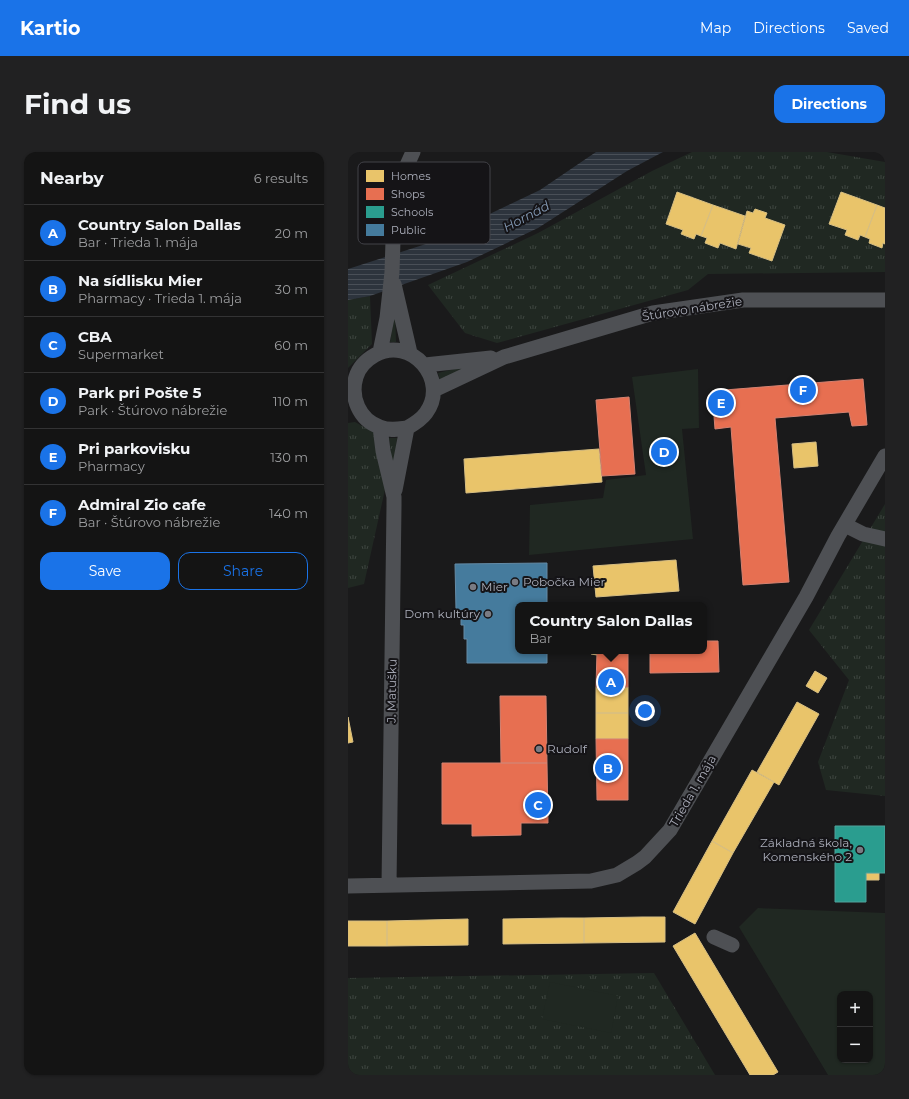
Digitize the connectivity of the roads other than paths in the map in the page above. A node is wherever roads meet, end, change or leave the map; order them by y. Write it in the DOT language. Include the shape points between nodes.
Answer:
graph roads {
  1 [pos="413,152"];
  2 [pos="408,162"];
  3 [pos="393,244"];
  4 [pos="392,272"];
  5 [pos="885,300"];
  6 [pos="380,352"];
  7 [pos="410,353"];
  8 [pos="504,357"];
  9 [pos="425,365"];
  10 [pos="351,389"];
  11 [pos="434,390"];
  12 [pos="354,413"];
  13 [pos="380,427"];
  14 [pos="407,428"];
  15 [pos="885,456"];
  16 [pos="394,497"];
  17 [pos="845,525"];
  18 [pos="885,539"];
  19 [pos="389,885"];
  20 [pos="348,886"];
  21 [pos="714,937"];
  22 [pos="732,945"];
  1 -- 2 [label="street"];
  3 -- 4 [label="street"];
  4 -- 6 [label="street"];
  4 -- 7 [label="street"];
  5 -- 8 [label="street, Štúrovo nábrežie" via="743,300 653,313"];
  6 -- 7 [label="street" via="400,350"];
  6 -- 10 [label="street" via="362,366"];
  7 -- 9 [label="street"];
  8 -- 9 [label="street"];
  8 -- 11 [label="street"];
  9 -- 11 [label="street"];
  10 -- 12 [label="street" via="355,400"];
  11 -- 14 [label="street" via="432,402 426,413 418,422"];
  12 -- 13 [label="street"];
  13 -- 14 [label="street" via="393,430"];
  13 -- 16 [label="street"];
  14 -- 16 [label="street"];
  15 -- 17 [label="street, Trieda 1. mája"];
  16 -- 19 [label="street, J. Matušku"];
  17 -- 18 [label="street" via="863,534"];
  17 -- 19 [label="street, Trieda 1. mája" via="806,598 670,830 645,857 617,875 591,882"];
  19 -- 20 [label="street, Trieda 1. mája"];
  21 -- 22 [label="street"];
}
